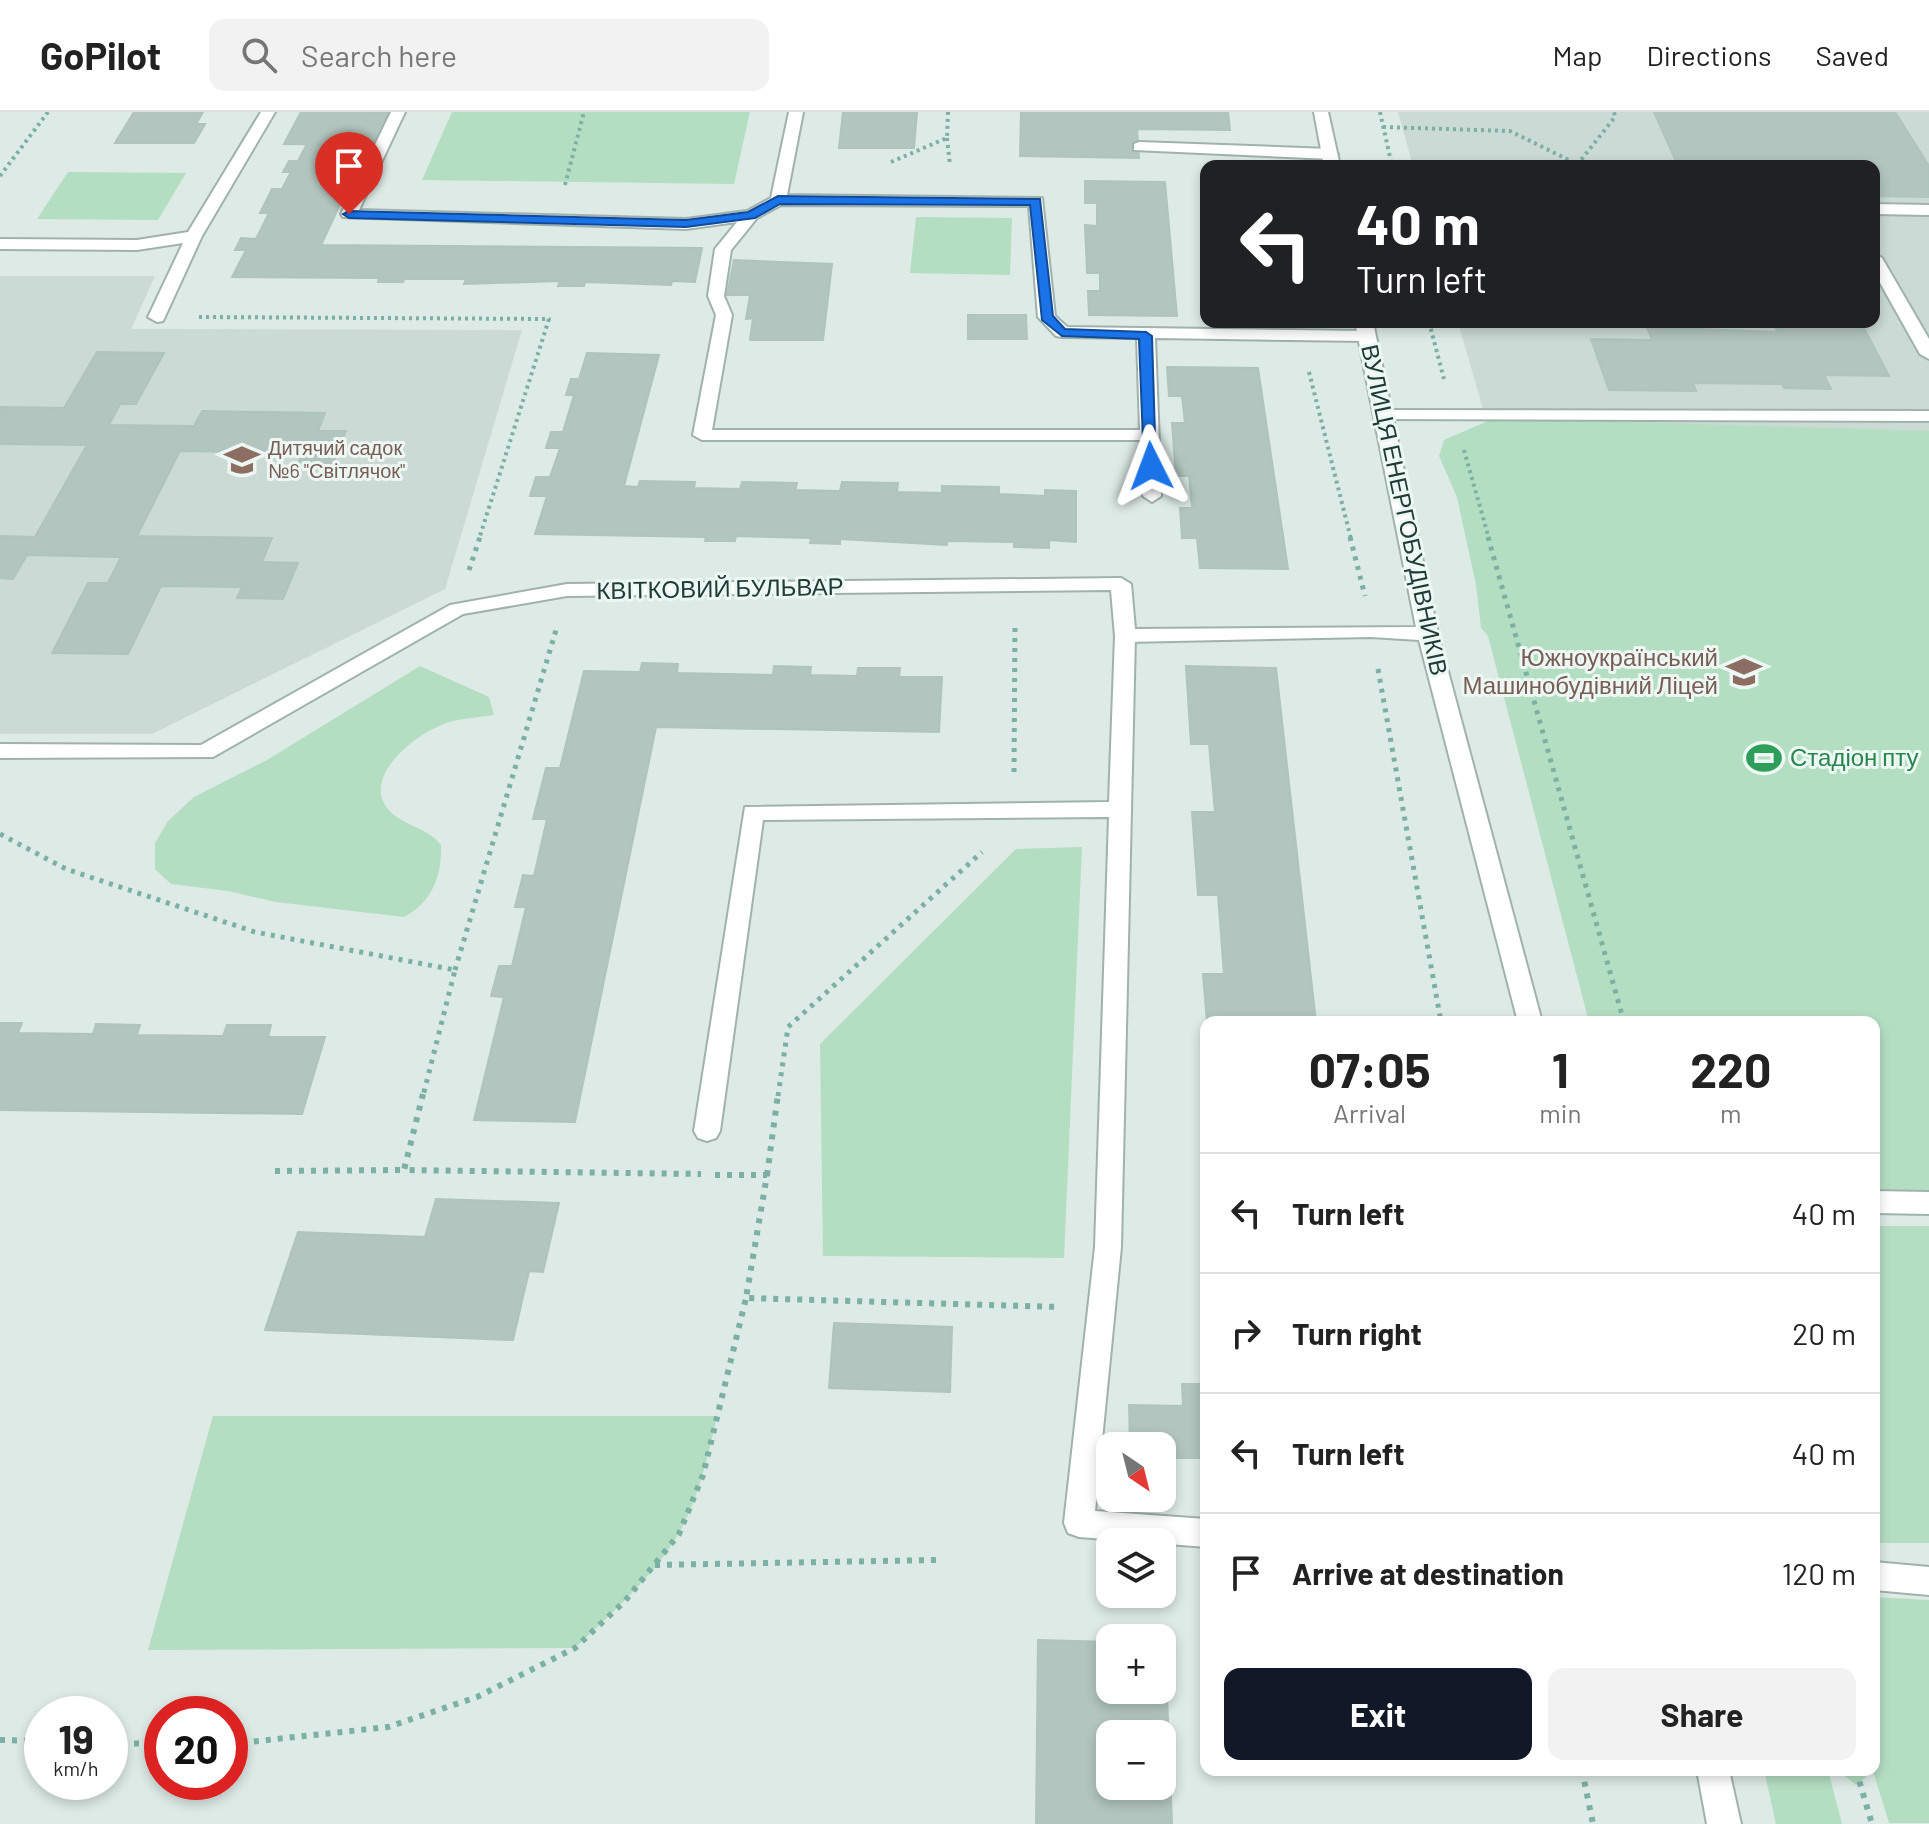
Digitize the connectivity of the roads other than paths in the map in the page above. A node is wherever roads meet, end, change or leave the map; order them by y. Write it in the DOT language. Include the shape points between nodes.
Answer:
graph roads {
  1 [pos="268,112"];
  2 [pos="398,112"];
  3 [pos="796,112"];
  4 [pos="1321,112"];
  5 [pos="1139,147"];
  6 [pos="1331,160"];
  7 [pos="778,200"];
  8 [pos="1880,209"];
  9 [pos="1929,210"];
  10 [pos="751,215"];
  11 [pos="194,236"];
  12 [pos="0,244"];
  13 [pos="1880,268"];
  14 [pos="157,317"];
  15 [pos="1365,329"];
  16 [pos="1146,336"];
  17 [pos="1929,354"];
  18 [pos="1383,415"];
  19 [pos="1929,416"];
  20 [pos="1149,435"];
  21 [pos="1152,496"];
  22 [pos="1428,634"];
  23 [pos="1125,636"];
  24 [pos="0,751"];
  25 [pos="1120,809"];
  26 [pos="1528,1016"];
  27 [pos="707,1131"];
  28 [pos="1880,1202"];
  29 [pos="1929,1203"];
  30 [pos="1200,1533"];
  31 [pos="1880,1577"];
  32 [pos="1929,1581"];
  33 [pos="1714,1776"];
  34 [pos="1724,1824"];
  1 -- 11 [label="street"];
  2 -- 10 [label="street" via="349,214 686,224"];
  3 -- 7 [label="street"];
  4 -- 6 [label="street"];
  5 -- 6 [label="street"];
  7 -- 10 [label="street"];
  7 -- 16 [label="street" via="1036,201 1047,317 1062,332"];
  8 -- 9 [label="street"];
  10 -- 20 [label="street" via="723,249 716,296 724,315 702,435"];
  11 -- 12 [label="street" via="137,245"];
  11 -- 14 [label="street"];
  13 -- 17 [label="street"];
  15 -- 16 [label="street"];
  15 -- 18 [label="street, ВУЛИЦЯ ЕНЕРГОБУДІВНИКІВ"];
  16 -- 20 [label="street"];
  18 -- 19 [label="street"];
  18 -- 22 [label="street, ВУЛИЦЯ ЕНЕРГОБУДІВНИКІВ"];
  20 -- 21 [label="street"];
  22 -- 23 [label="street"];
  22 -- 26 [label="street, ВУЛИЦЯ ЕНЕРГОБУДІВНИКІВ"];
  23 -- 24 [label="street, КВІТКОВИЙ БУЛЬВАР" via="1121,584 567,590 457,609 205,752"];
  23 -- 25 [label="street"];
  25 -- 27 [label="street" via="753,812"];
  25 -- 30 [label="street" via="1108,1247 1079,1523"];
  28 -- 29 [label="street"];
  31 -- 32 [label="street"];
  33 -- 34 [label="street"];
}
